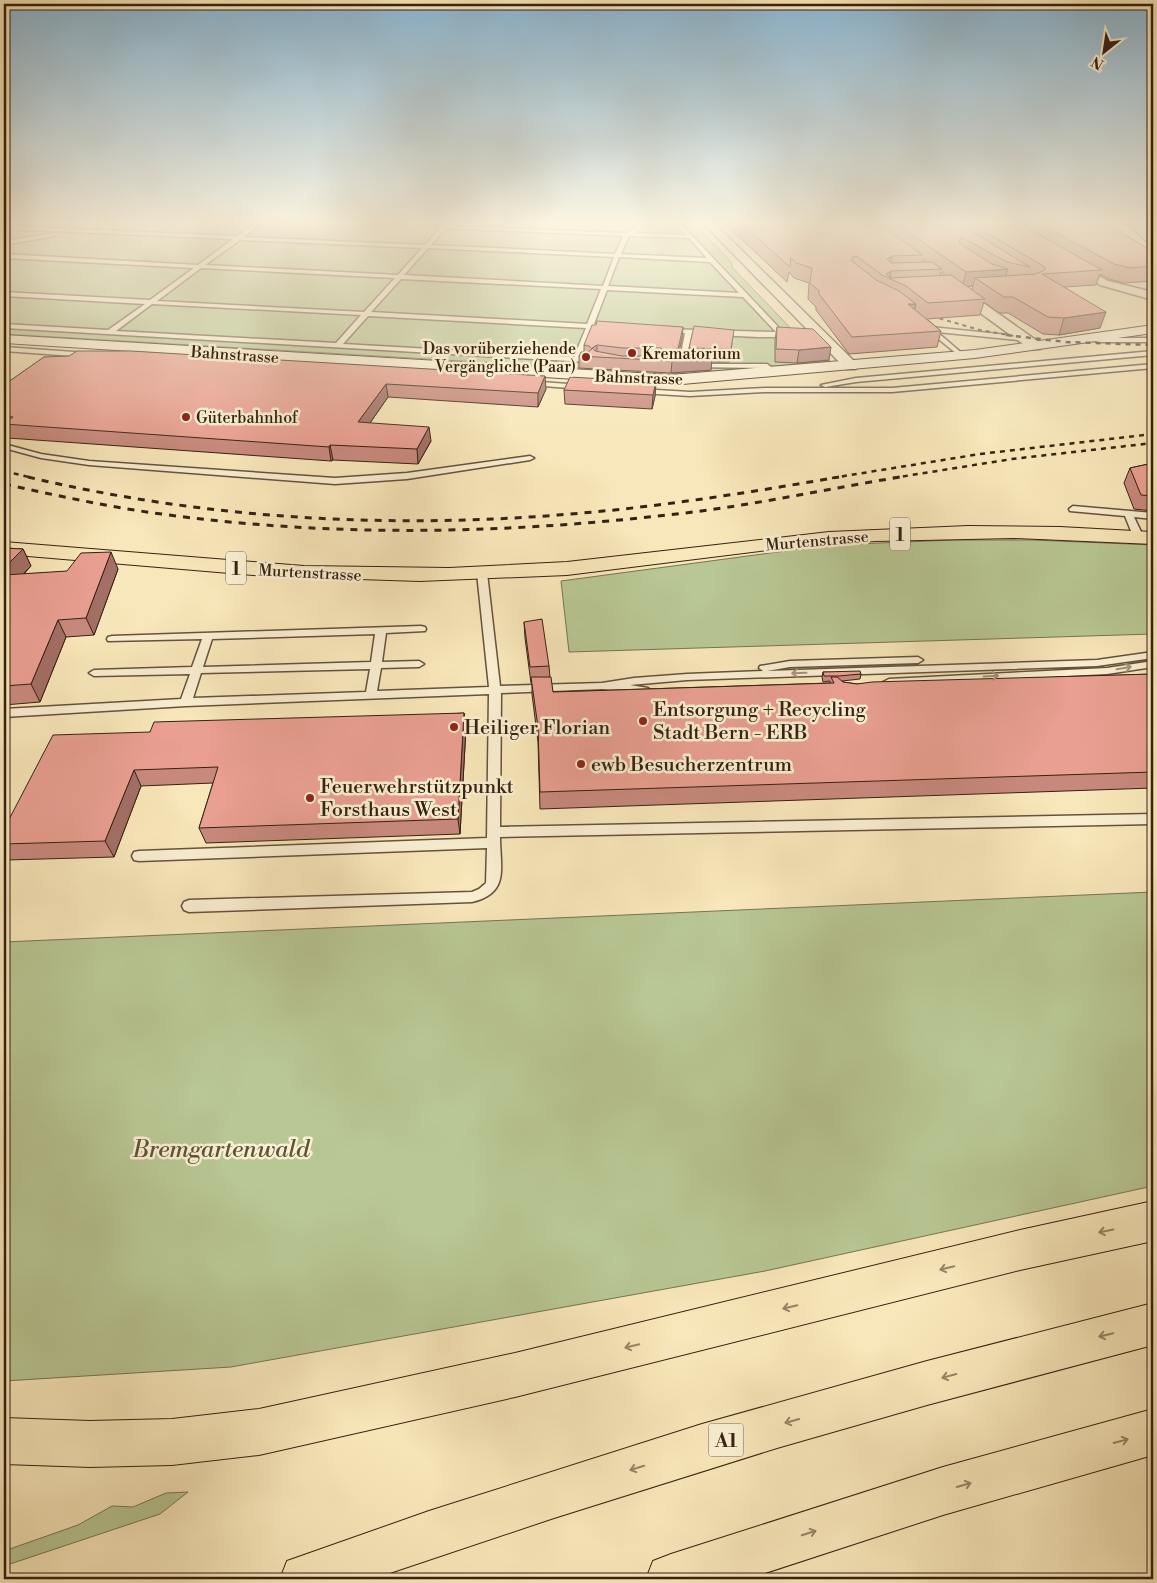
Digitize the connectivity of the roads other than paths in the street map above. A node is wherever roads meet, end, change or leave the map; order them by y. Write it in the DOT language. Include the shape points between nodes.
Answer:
graph roads {
  1 [pos="94,299"];
  2 [pos="155,299"];
  3 [pos="379,299"];
  4 [pos="601,299"];
  5 [pos="748,299"];
  6 [pos="781,299"];
  7 [pos="970,299"];
  8 [pos="151,302"];
  9 [pos="366,314"];
  10 [pos="924,324"];
  11 [pos="4,326"];
  12 [pos="590,326"];
  13 [pos="619,328"];
  14 [pos="930,329"];
  15 [pos="1153,329"];
  16 [pos="655,330"];
  17 [pos="689,331"];
  18 [pos="110,332"];
  19 [pos="798,334"];
  20 [pos="782,335"];
  21 [pos="1085,338"];
  22 [pos="4,339"];
  23 [pos="1153,340"];
  24 [pos="1031,342"];
  25 [pos="338,345"];
  26 [pos="4,349"];
  27 [pos="1153,353"];
  28 [pos="962,356"];
  29 [pos="577,359"];
  30 [pos="587,360"];
  31 [pos="68,362"];
  32 [pos="851,366"];
  33 [pos="1153,366"];
  34 [pos="774,372"];
  35 [pos="594,382"];
  36 [pos="519,383"];
  37 [pos="809,391"];
  38 [pos="630,393"];
  39 [pos="4,446"];
  40 [pos="530,458"];
  41 [pos="1073,509"];
  42 [pos="1128,514"];
  43 [pos="1153,516"];
  44 [pos="4,534"];
  45 [pos="1146,537"];
  46 [pos="4,548"];
  47 [pos="79,552"];
  48 [pos="482,573"];
  49 [pos="422,629"];
  50 [pos="381,630"];
  51 [pos="208,636"];
  52 [pos="112,639"];
  53 [pos="1153,654"];
  54 [pos="419,664"];
  55 [pos="1153,664"];
  56 [pos="375,665"];
  57 [pos="197,670"];
  58 [pos="94,672"];
  59 [pos="602,686"];
  60 [pos="879,687"];
  61 [pos="495,691"];
  62 [pos="662,691"];
  63 [pos="371,696"];
  64 [pos="186,702"];
  65 [pos="4,713"];
  66 [pos="1153,819"];
  67 [pos="494,838"];
  68 [pos="139,856"];
  69 [pos="189,906"];
  70 [pos="1153,1220"];
  71 [pos="1153,1324"];
  72 [pos="1153,1432"];
  73 [pos="4,1441"];
  74 [pos="305,1579"];
  75 [pos="672,1579"];
  1 -- 8 [label="lane"];
  2 -- 8 [label="lane"];
  3 -- 9 [label="lane"];
  4 -- 12 [label="lane"];
  5 -- 20 [label="lane"];
  6 -- 32 [label="street"];
  7 -- 24 [label="street"];
  8 -- 9 [label="lane"];
  8 -- 18 [label="lane"];
  9 -- 12 [label="lane"];
  9 -- 25 [label="lane"];
  10 -- 14 [label="lane"];
  11 -- 18 [label="lane"];
  12 -- 13 [label="lane"];
  12 -- 29 [label="lane"];
  14 -- 24 [label="lane"];
  14 -- 28 [label="lane"];
  15 -- 21 [label="street, Bahnstrasse"];
  16 -- 17 [label="lane"];
  17 -- 20 [label="lane"];
  17 -- 34 [label="lane" via="679,365 767,366"];
  18 -- 25 [label="lane"];
  19 -- 20 [label="lane"];
  21 -- 23 [label="lane"];
  21 -- 24 [label="street, Bahnstrasse"];
  22 -- 35 [label="street, Bahnstrasse"];
  24 -- 28 [label="street, Bahnstrasse"];
  25 -- 29 [label="lane"];
  26 -- 31 [label="lane" via="96,357"];
  27 -- 37 [label="lane" via="856,380"];
  28 -- 32 [label="street, Bahnstrasse"];
  29 -- 30 [label="lane"];
  32 -- 34 [label="street, Bahnstrasse"];
  33 -- 37 [label="lane" via="918,388"];
  34 -- 35 [label="street, Bahnstrasse"];
  35 -- 36 [label="lane"];
  37 -- 38 [label="lane" via="776,390 772,394 700,400"];
  39 -- 40 [label="lane" via="41,456 89,463 314,481 407,476"];
  41 -- 42 [label="lane"];
  42 -- 43 [label="lane"];
  42 -- 45 [label="lane"];
  44 -- 47 [label="main road, Murtenstrasse / 1"];
  45 -- 48 [label="main road, Murtenstrasse / 1" via="998,532 858,536 583,567"];
  46 -- 47 [label="main road, Murtenstrasse / 1"];
  47 -- 48 [label="main road, Murtenstrasse / 1" via="304,572 365,575"];
  48 -- 61 [label="lane"];
  49 -- 50 [label="lane"];
  50 -- 51 [label="lane"];
  50 -- 56 [label="lane"];
  51 -- 52 [label="lane"];
  51 -- 57 [label="lane"];
  53 -- 59 [label="lane, one-way" via="790,664 714,676"];
  54 -- 56 [label="lane"];
  60 -- 55 [label="lane, one-way" via="929,679 1106,671"];
  56 -- 57 [label="lane"];
  56 -- 63 [label="lane"];
  57 -- 58 [label="lane"];
  57 -- 64 [label="lane"];
  59 -- 61 [label="lane"];
  59 -- 62 [label="lane"];
  61 -- 63 [label="lane"];
  61 -- 67 [label="lane"];
  63 -- 64 [label="lane"];
  64 -- 65 [label="lane"];
  66 -- 67 [label="lane"];
  67 -- 68 [label="lane"];
  67 -- 69 [label="lane" via="494,883 479,895"];
  70 -- 73 [label="main road, one-way" via="1010,1252 515,1375 259,1432 163,1442"];
  71 -- 74 [label="main road, A1, one-way" via="907,1388 708,1445"];
  75 -- 72 [label="main road, one-way" via="943,1491"];
}
